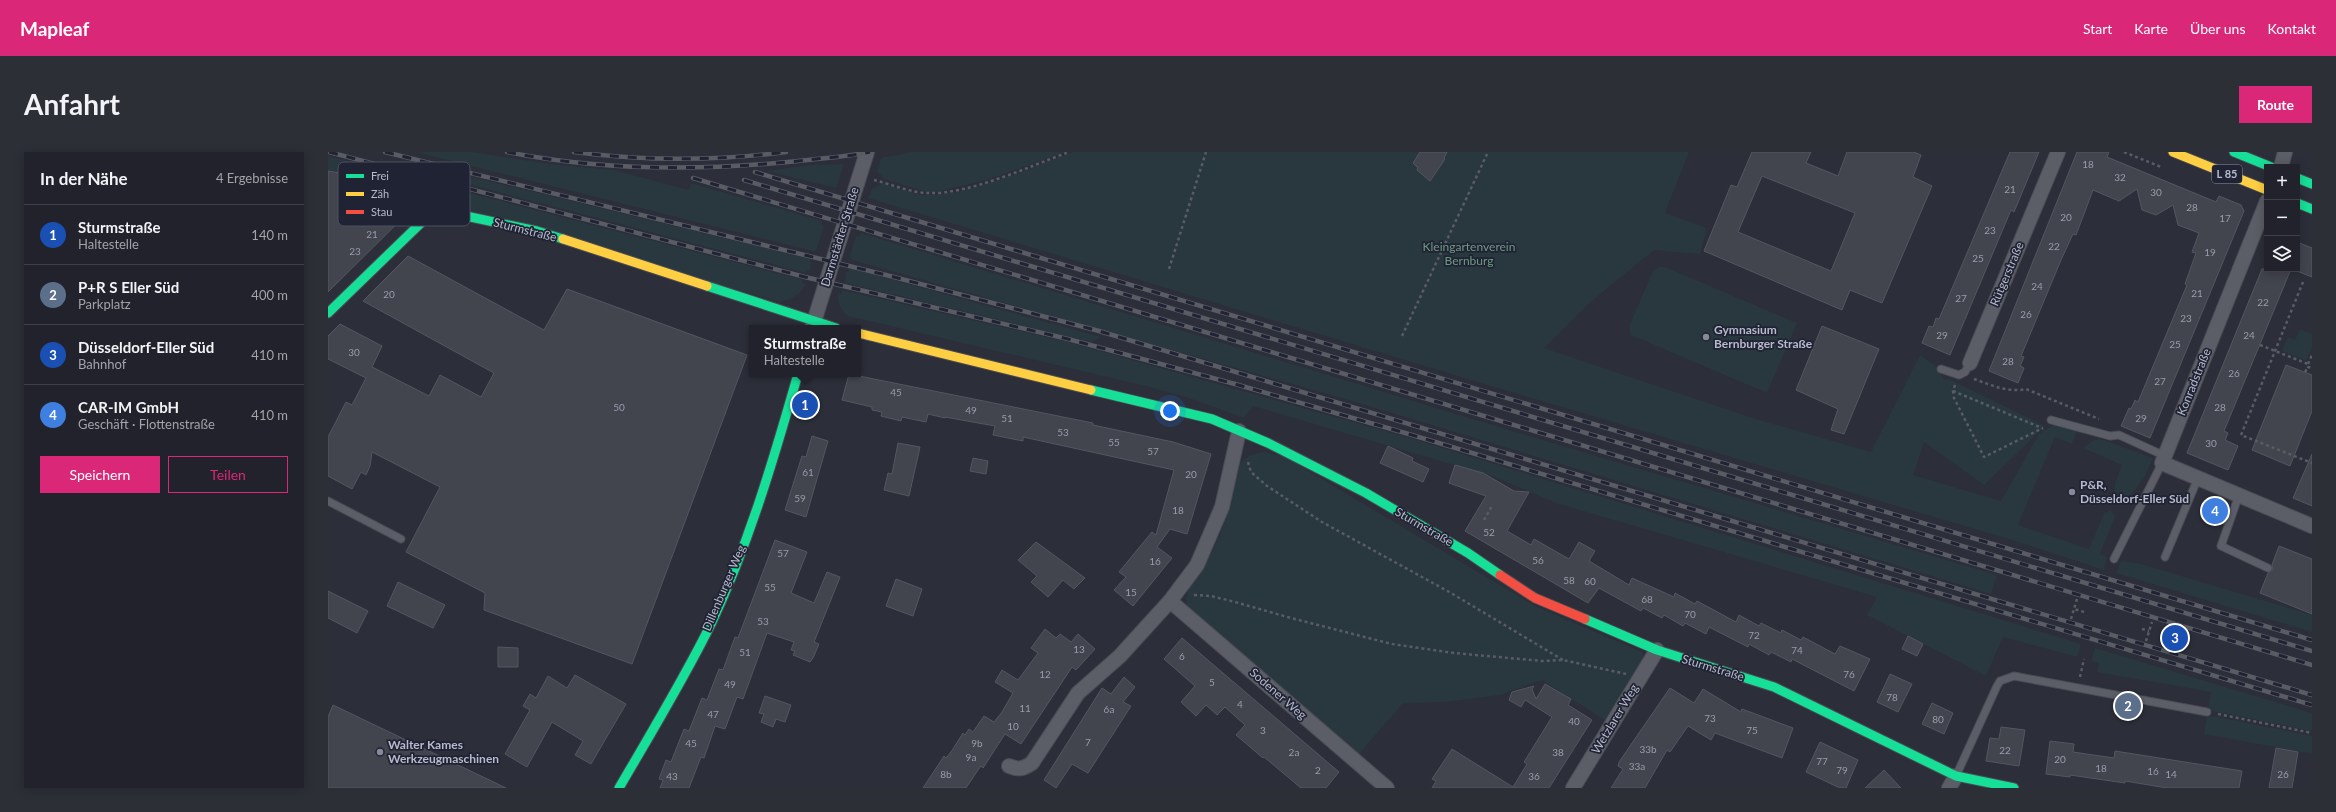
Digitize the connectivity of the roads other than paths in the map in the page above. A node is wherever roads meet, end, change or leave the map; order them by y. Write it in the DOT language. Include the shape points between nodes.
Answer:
graph roads {
  1 [pos="867,152"];
  2 [pos="2058,152"];
  3 [pos="2173,152"];
  4 [pos="2234,152"];
  5 [pos="2285,152"];
  6 [pos="2264,164"];
  7 [pos="2282,164"];
  8 [pos="2300,179"];
  9 [pos="2312,184"];
  10 [pos="2264,189"];
  11 [pos="2300,204"];
  12 [pos="2264,208"];
  13 [pos="2312,209"];
  14 [pos="470,216"];
  15 [pos="418,226"];
  16 [pos="328,313"];
  17 [pos="813,325"];
  18 [pos="861,334"];
  19 [pos="1941,369"];
  20 [pos="1965,370"];
  21 [pos="797,377"];
  22 [pos="2051,420"];
  23 [pos="1239,431"];
  24 [pos="2163,459"];
  25 [pos="2198,478"];
  26 [pos="2239,495"];
  27 [pos="328,501"];
  28 [pos="2312,526"];
  29 [pos="401,539"];
  30 [pos="2165,557"];
  31 [pos="2114,559"];
  32 [pos="2268,568"];
  33 [pos="1172,598"];
  34 [pos="1657,650"];
  35 [pos="2207,712"];
  36 [pos="1009,766"];
  37 [pos="1953,784"];
  38 [pos="619,788"];
  39 [pos="1387,788"];
  40 [pos="1573,788"];
  41 [pos="2014,788"];
  1 -- 17 [label="street, Darmstädter Straße"];
  2 -- 20 [label="street, Rütgerstraße"];
  3 -- 10 [label="street, L 85"];
  4 -- 6 [label="street, L 85"];
  5 -- 7 [label="street"];
  8 -- 9 [label="street"];
  11 -- 13 [label="street"];
  12 -- 24 [label="street, Konradstraße"];
  14 -- 17 [label="street, Sturmstraße" via="537,231 802,317"];
  15 -- 16 [label="street, Sturmstraße"];
  18 -- 23 [label="street, Sturmstraße" via="1212,419"];
  19 -- 20 [label="lane"];
  21 -- 38 [label="street, Dillenburger Weg" via="748,532 722,598 684,678"];
  22 -- 24 [label="lane" via="2110,436 2119,435"];
  23 -- 33 [label="street" via="1222,507 1208,544 1197,565"];
  23 -- 34 [label="street, Sturmstraße" via="1366,493 1468,553 1535,598"];
  24 -- 25 [label="street"];
  24 -- 31 [label="lane, Konradstraße"];
  25 -- 26 [label="street"];
  25 -- 30 [label="lane"];
  26 -- 28 [label="street"];
  26 -- 32 [label="lane" via="2221,546"];
  27 -- 29 [label="lane"];
  33 -- 36 [label="street" via="1120,656 1078,693 1032,762 1017,770"];
  33 -- 39 [label="street, Sodener Weg"];
  34 -- 37 [label="street, Sturmstraße" via="1774,687"];
  34 -- 40 [label="street, Wetzlarer Weg"];
  35 -- 37 [label="lane" via="2014,676 2000,681"];
  37 -- 41 [label="street, Sturmstraße"];
}
